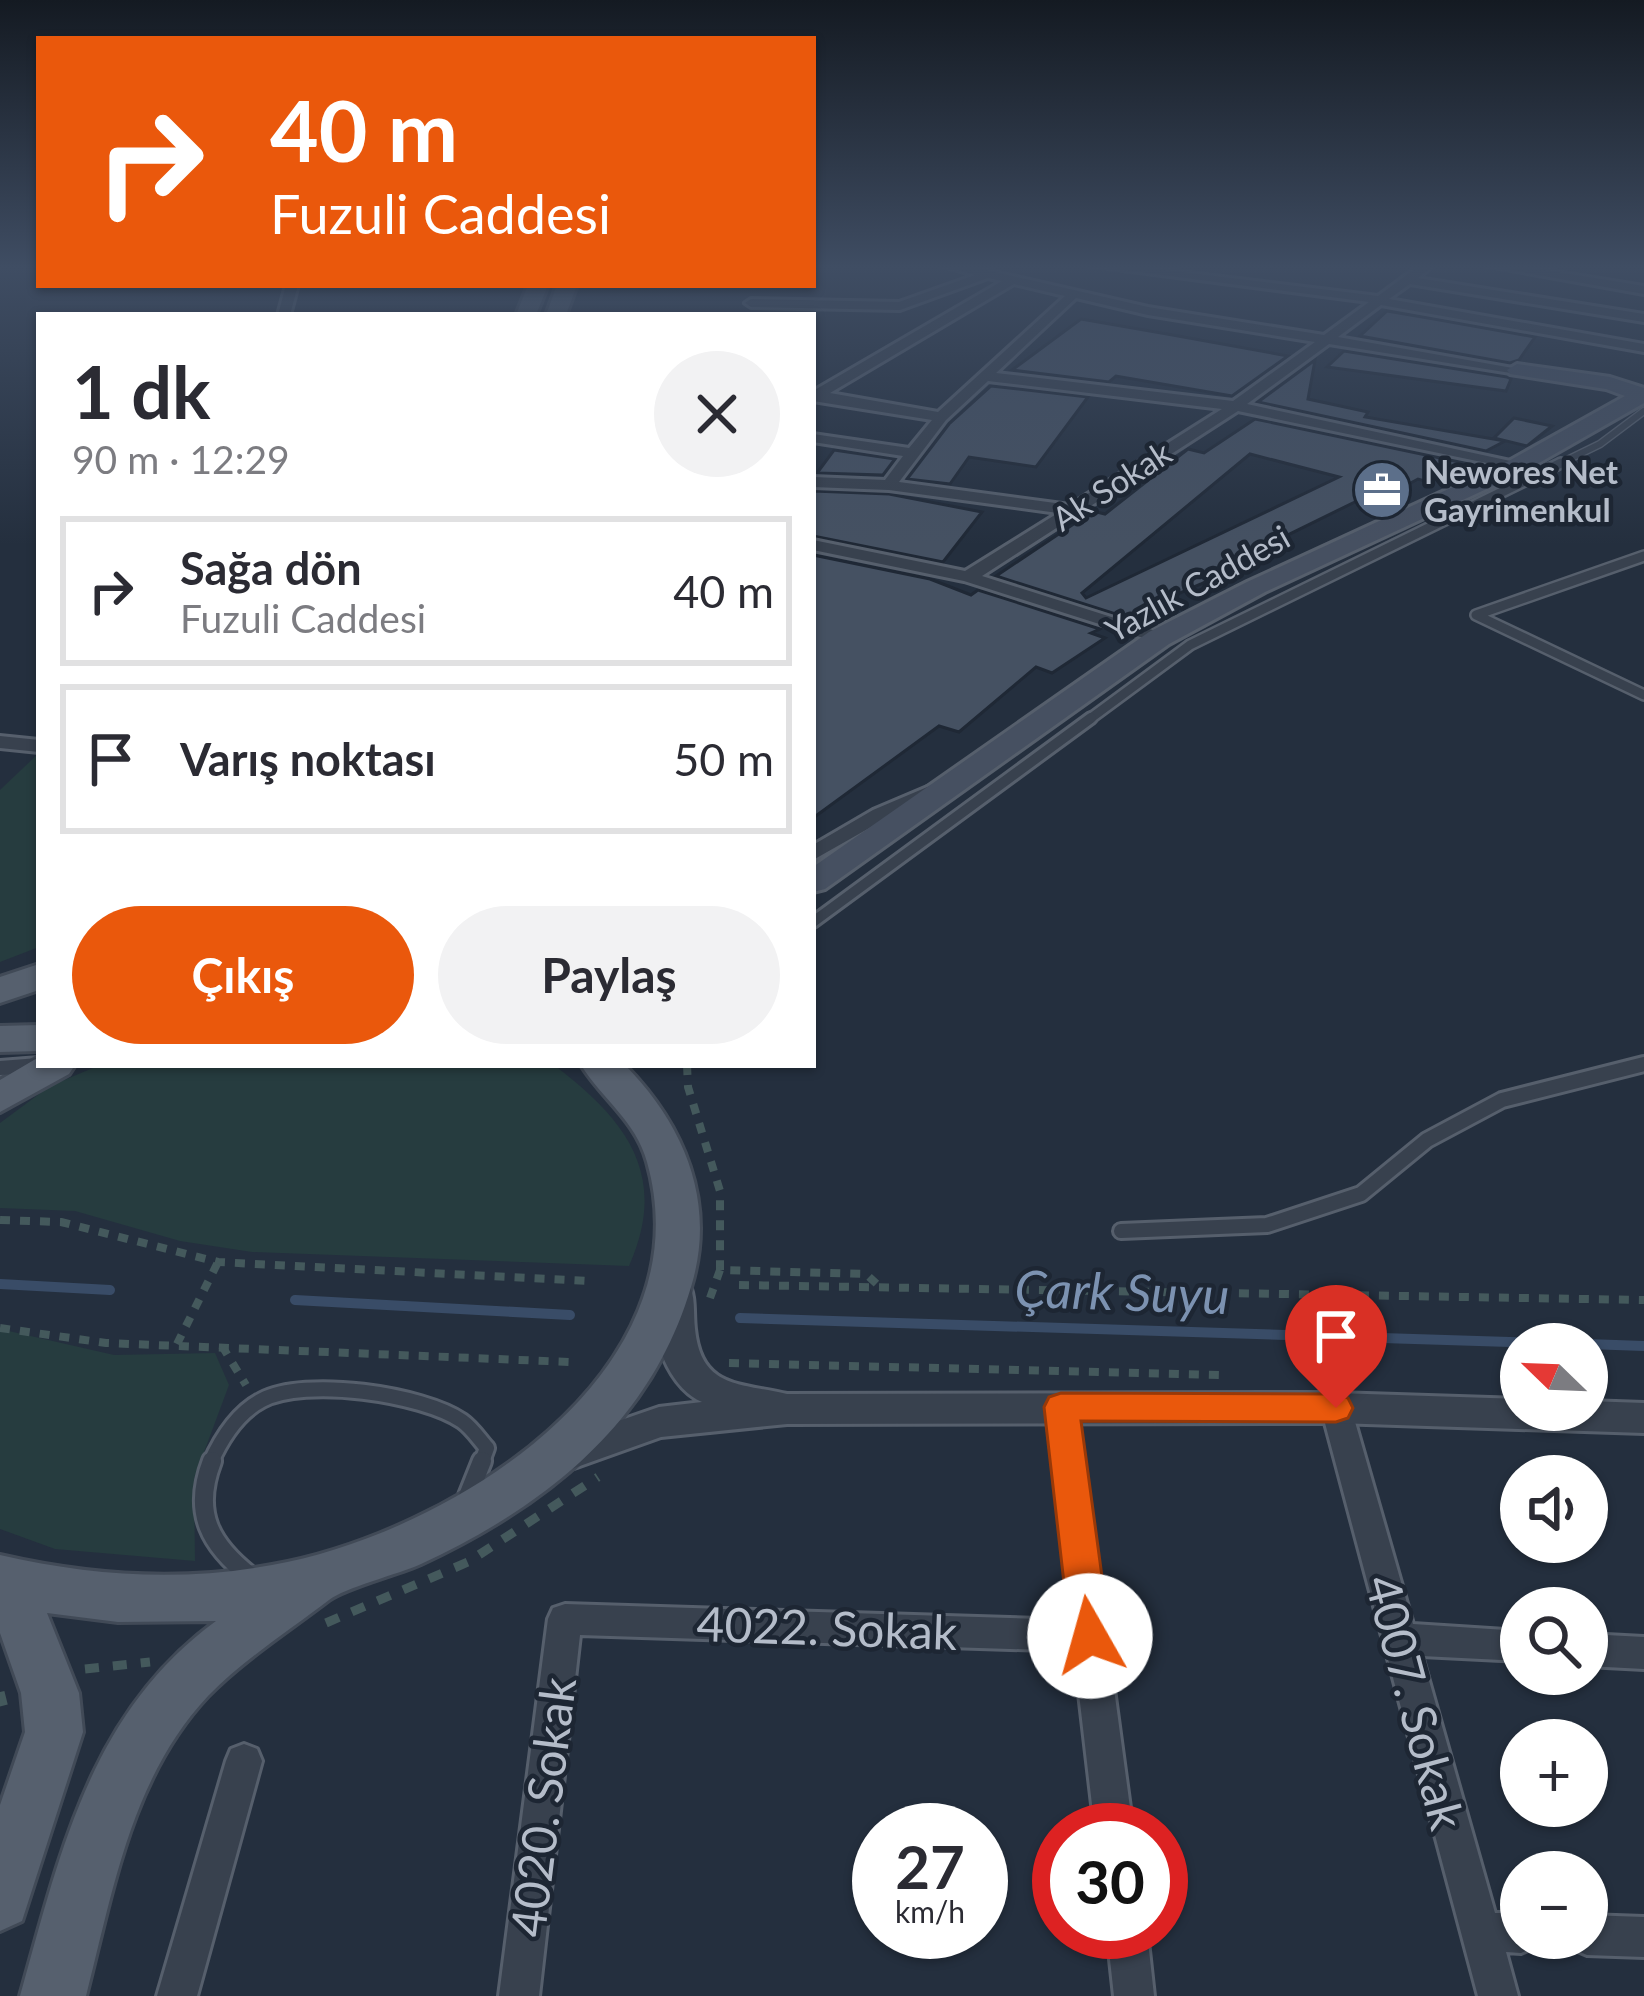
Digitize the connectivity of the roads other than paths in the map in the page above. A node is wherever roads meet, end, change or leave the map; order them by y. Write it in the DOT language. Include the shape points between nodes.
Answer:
graph roads {
  1 [pos="873,358"];
  2 [pos="1003,358"];
  3 [pos="1305,358"];
  4 [pos="1444,358"];
  5 [pos="1517,370"];
  6 [pos="983,376"];
  7 [pos="816,395"];
  8 [pos="1644,395"];
  9 [pos="816,396"];
  10 [pos="1236,406"];
  11 [pos="940,417"];
  12 [pos="1586,429"];
  13 [pos="816,438"];
  14 [pos="911,453"];
  15 [pos="1515,467"];
  16 [pos="816,482"];
  17 [pos="889,485"];
  18 [pos="1072,510"];
  19 [pos="816,546"];
  20 [pos="1644,556"];
  21 [pos="968,577"];
  22 [pos="1159,638"];
  23 [pos="1644,695"];
  24 [pos="36,741"];
  25 [pos="0,742"];
  26 [pos="951,783"];
  27 [pos="816,852"];
  28 [pos="816,880"];
  29 [pos="816,920"];
  30 [pos="36,977"];
  31 [pos="0,992"];
  32 [pos="36,1038"];
  33 [pos="0,1039"];
  34 [pos="1644,1064"];
  35 [pos="36,1065"];
  36 [pos="0,1068"];
  37 [pos="50,1068"];
  38 [pos="613,1068"];
  39 [pos="0,1098"];
  40 [pos="1121,1232"];
  41 [pos="700,1286"];
  42 [pos="1061,1407"];
  43 [pos="1336,1408"];
  44 [pos="788,1409"];
  45 [pos="1644,1418"];
  46 [pos="552,1461"];
  47 [pos="453,1523"];
  48 [pos="1,1580"];
  49 [pos="294,1585"];
  50 [pos="565,1619"];
  51 [pos="1090,1636"];
  52 [pos="1399,1639"];
  53 [pos="1500,1645"];
  54 [pos="1608,1650"];
  55 [pos="1644,1653"];
  56 [pos="244,1761"];
  57 [pos="1111,1803"];
  58 [pos="0,1899"];
  59 [pos="1480,1932"];
  60 [pos="1500,1933"];
  61 [pos="1608,1935"];
  62 [pos="1644,1936"];
  63 [pos="1130,1959"];
  64 [pos="53,1996"];
  65 [pos="176,1996"];
  66 [pos="519,1996"];
  67 [pos="1135,1996"];
  68 [pos="1498,1996"];
  1 -- 7 [label="street"];
  2 -- 6 [label="street"];
  3 -- 10 [label="street, Ak Sokak"];
  4 -- 5 [label="street"];
  5 -- 8 [label="main road"];
  5 -- 12 [label="main road" via="1585,396 1592,413"];
  6 -- 10 [label="street"];
  6 -- 11 [label="street"];
  8 -- 12 [label="main road, Yazlık Caddesi"];
  8 -- 29 [label="lane" via="1600,444 1190,645"];
  9 -- 11 [label="street"];
  10 -- 15 [label="street"];
  10 -- 18 [label="street, Ak Sokak"];
  11 -- 14 [label="street"];
  12 -- 15 [label="main road, Yazlık Caddesi"];
  13 -- 14 [label="street"];
  14 -- 17 [label="street"];
  15 -- 22 [label="main road, Yazlık Caddesi"];
  16 -- 17 [label="street"];
  17 -- 18 [label="street"];
  18 -- 21 [label="street, Ak Sokak"];
  19 -- 21 [label="street"];
  20 -- 23 [label="lane" via="1476,615"];
  21 -- 22 [label="street"];
  22 -- 26 [label="main road, Yazlık Caddesi"];
  24 -- 25 [label="street"];
  26 -- 27 [label="street"];
  26 -- 28 [label="main road, Yazlık Caddesi"];
  30 -- 31 [label="main road"];
  32 -- 33 [label="main road"];
  34 -- 40 [label="lane" via="1502,1100 1427,1140 1361,1194 1267,1225"];
  35 -- 36 [label="lane"];
  37 -- 39 [label="main road"];
  38 -- 41 [label="main road" via="670,1157"];
  41 -- 44 [label="street" via="675,1350 688,1378"];
  41 -- 46 [label="main road"];
  42 -- 43 [label="street"];
  42 -- 44 [label="street"];
  42 -- 51 [label="street"];
  43 -- 45 [label="street"];
  43 -- 52 [label="street, 4007. Sokak"];
  44 -- 46 [label="street" via="659,1423"];
  46 -- 47 [label="main road"];
  47 -- 49 [label="main road"];
  47 -- 49 [label="lane" via="487,1448 461,1419 408,1398 270,1395 235,1418 208,1468 204,1523 223,1556"];
  48 -- 49 [label="main road" via="83,1598 173,1602"];
  48 -- 58 [label="main road" via="50,1693 54,1732"];
  49 -- 64 [label="main road" via="187,1679 135,1747"];
  50 -- 51 [label="street, 4022. Sokak"];
  50 -- 66 [label="street, 4020. Sokak"];
  51 -- 57 [label="street"];
  52 -- 53 [label="street"];
  52 -- 59 [label="street, 4007. Sokak"];
  54 -- 55 [label="street"];
  56 -- 65 [label="street"];
  59 -- 60 [label="street"];
  59 -- 68 [label="street, 4007. Sokak"];
  61 -- 62 [label="street"];
  63 -- 67 [label="street"];
}
